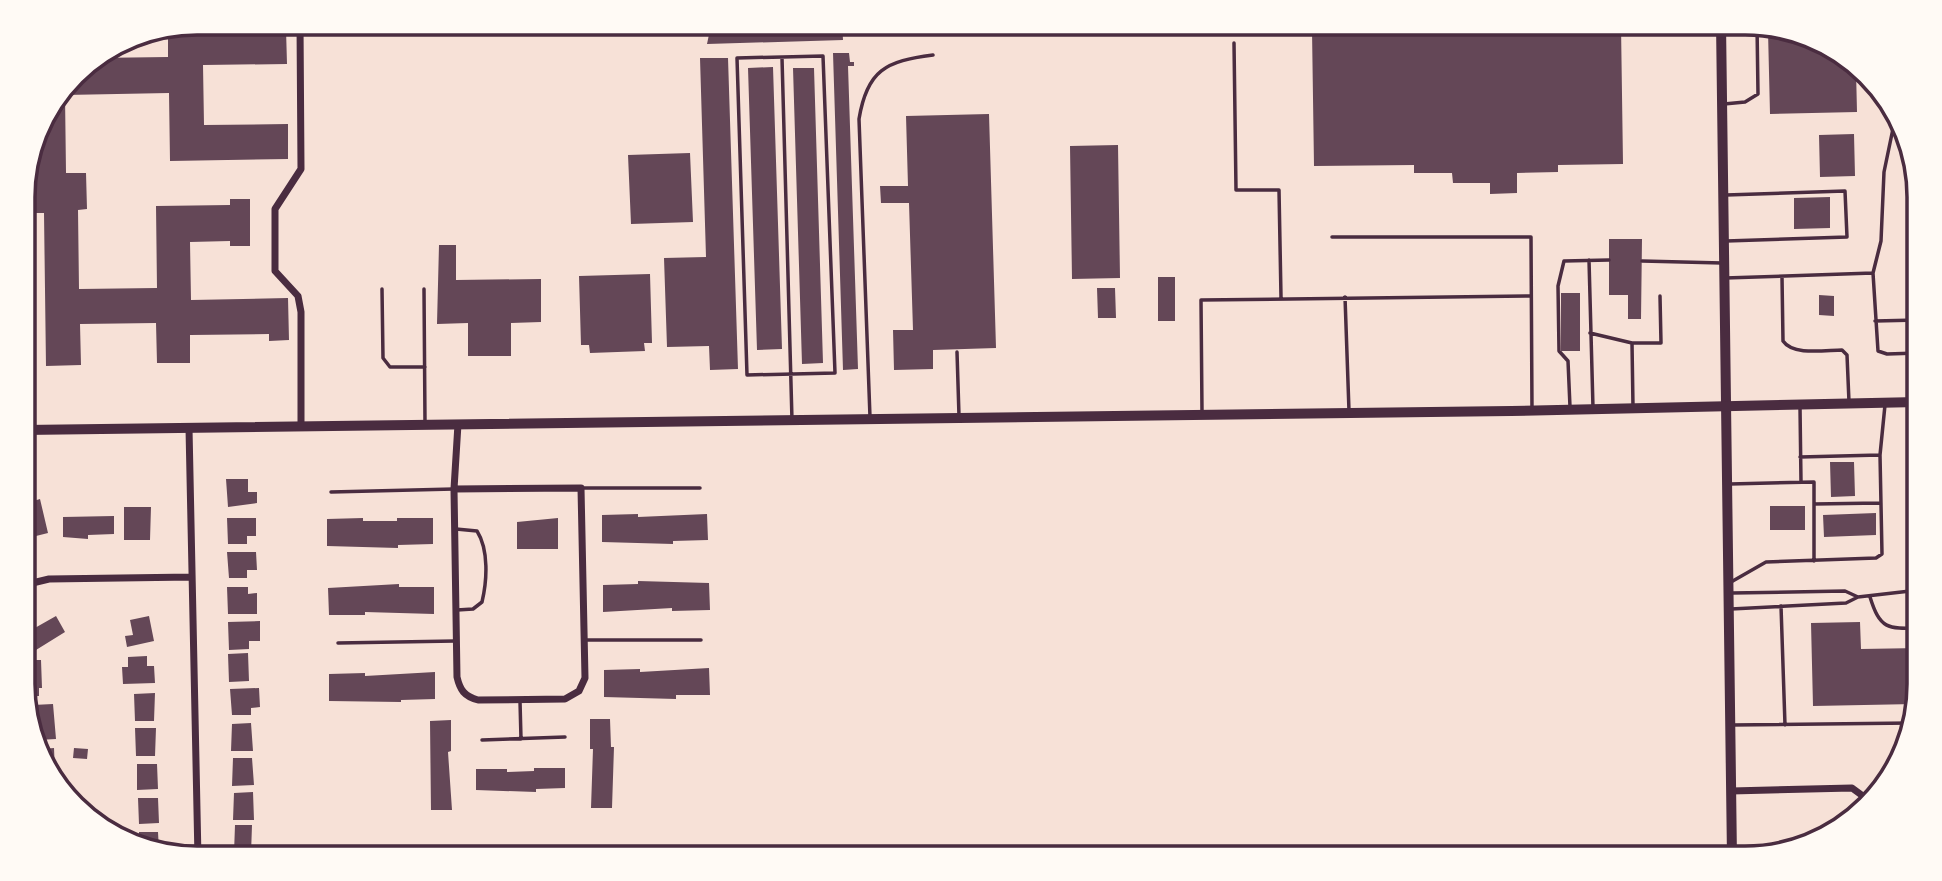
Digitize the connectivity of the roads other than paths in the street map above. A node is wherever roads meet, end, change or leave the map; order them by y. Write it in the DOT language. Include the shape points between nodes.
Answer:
graph roads {
  1 [pos="300,35"];
  2 [pos="1721,35"];
  3 [pos="1757,36"];
  4 [pos="1234,43"];
  5 [pos="933,55"];
  6 [pos="782,58"];
  7 [pos="1722,104"];
  8 [pos="1893,130"];
  9 [pos="1724,195"];
  10 [pos="1332,237"];
  11 [pos="1724,241"];
  12 [pos="1589,260"];
  13 [pos="1609,260"];
  14 [pos="1642,261"];
  15 [pos="1725,263"];
  16 [pos="1873,274"];
  17 [pos="1782,276"];
  18 [pos="1725,278"];
  19 [pos="382,289"];
  20 [pos="424,289"];
  21 [pos="1531,296"];
  22 [pos="1660,296"];
  23 [pos="1281,297"];
  24 [pos="1345,297"];
  25 [pos="1907,320"];
  26 [pos="1875,321"];
  27 [pos="1590,333"];
  28 [pos="1632,343"];
  29 [pos="957,352"];
  30 [pos="1907,353"];
  31 [pos="425,367"];
  32 [pos="792,374"];
  33 [pos="1885,402"];
  34 [pos="1907,402"];
  35 [pos="1849,404"];
  36 [pos="1800,405"];
  37 [pos="1727,407"];
  38 [pos="1570,409"];
  39 [pos="1593,409"];
  40 [pos="1633,409"];
  41 [pos="1532,411"];
  42 [pos="1349,413"];
  43 [pos="1202,415"];
  44 [pos="960,418"];
  45 [pos="870,419"];
  46 [pos="792,420"];
  47 [pos="458,424"];
  48 [pos="425,425"];
  49 [pos="301,426"];
  50 [pos="189,428"];
  51 [pos="35,430"];
  52 [pos="1880,455"];
  53 [pos="1800,457"];
  54 [pos="1801,482"];
  55 [pos="1728,484"];
  56 [pos="581,488"];
  57 [pos="700,488"];
  58 [pos="454,489"];
  59 [pos="331,492"];
  60 [pos="1880,503"];
  61 [pos="1814,504"];
  62 [pos="454,528"];
  63 [pos="1814,561"];
  64 [pos="192,577"];
  65 [pos="35,582"];
  66 [pos="1729,588"];
  67 [pos="1907,592"];
  68 [pos="1858,597"];
  69 [pos="1870,597"];
  70 [pos="1781,606"];
  71 [pos="1729,609"];
  72 [pos="456,610"];
  73 [pos="1907,628"];
  74 [pos="701,639"];
  75 [pos="584,640"];
  76 [pos="456,641"];
  77 [pos="338,643"];
  78 [pos="520,699"];
  79 [pos="1902,723"];
  80 [pos="1730,725"];
  81 [pos="1785,725"];
  82 [pos="565,737"];
  83 [pos="521,739"];
  84 [pos="482,740"];
  85 [pos="1731,791"];
  86 [pos="1862,796"];
  87 [pos="198,846"];
  88 [pos="1732,846"];
  1 -- 49 [label="street" via="301,169 275,209 275,271 298,296 301,312"];
  2 -- 7 [label="main road"];
  3 -- 7 [label="lane" via="1758,93 1745,102"];
  4 -- 23 [label="lane" via="1236,190 1279,190"];
  5 -- 45 [label="lane" via="888,67 863,92 859,119"];
  6 -- 32 [label="lane"];
  6 -- 32 [label="lane" via="823,56 835,373"];
  6 -- 32 [label="lane" via="737,58 747,375"];
  7 -- 9 [label="main road"];
  8 -- 16 [label="lane"];
  9 -- 11 [label="main road"];
  9 -- 11 [label="lane" via="1845,191 1847,237"];
  10 -- 21 [label="lane" via="1531,237"];
  11 -- 15 [label="main road"];
  12 -- 13 [label="lane"];
  12 -- 27 [label="lane"];
  12 -- 38 [label="lane" via="1564,261 1558,286 1559,351 1568,361"];
  14 -- 15 [label="lane"];
  15 -- 18 [label="main road"];
  16 -- 17 [label="lane"];
  16 -- 26 [label="lane"];
  17 -- 18 [label="lane"];
  17 -- 35 [label="lane" via="1783,341 1795,349 1843,350"];
  18 -- 37 [label="main road"];
  19 -- 31 [label="lane" via="383,358 390,367"];
  20 -- 31 [label="lane"];
  21 -- 24 [label="lane"];
  21 -- 41 [label="lane"];
  22 -- 28 [label="lane" via="1661,343"];
  23 -- 24 [label="lane"];
  23 -- 43 [label="lane" via="1200,300"];
  24 -- 42 [label="lane"];
  25 -- 26 [label="lane"];
  26 -- 30 [label="lane" via="1878,351"];
  27 -- 28 [label="lane"];
  27 -- 39 [label="lane"];
  28 -- 40 [label="lane"];
  29 -- 44 [label="lane"];
  31 -- 48 [label="lane"];
  32 -- 46 [label="lane"];
  33 -- 34 [label="main road"];
  33 -- 35 [label="main road"];
  33 -- 52 [label="lane"];
  35 -- 36 [label="main road"];
  36 -- 37 [label="main road"];
  36 -- 53 [label="lane"];
  37 -- 40 [label="main road"];
  37 -- 55 [label="main road"];
  38 -- 39 [label="main road"];
  38 -- 41 [label="main road"];
  39 -- 40 [label="main road"];
  41 -- 42 [label="main road"];
  42 -- 43 [label="main road"];
  43 -- 44 [label="main road"];
  44 -- 45 [label="main road"];
  45 -- 46 [label="main road"];
  46 -- 47 [label="main road"];
  47 -- 48 [label="main road"];
  47 -- 58 [label="street"];
  48 -- 49 [label="main road"];
  49 -- 50 [label="main road"];
  50 -- 51 [label="main road"];
  50 -- 64 [label="street"];
  52 -- 53 [label="lane"];
  52 -- 60 [label="lane"];
  53 -- 54 [label="lane"];
  54 -- 55 [label="lane"];
  54 -- 61 [label="lane" via="1814,482"];
  55 -- 66 [label="main road"];
  56 -- 57 [label="lane"];
  56 -- 58 [label="street"];
  56 -- 75 [label="street"];
  58 -- 59 [label="lane"];
  58 -- 62 [label="street"];
  60 -- 61 [label="lane"];
  60 -- 63 [label="lane" via="1882,554"];
  61 -- 63 [label="lane"];
  62 -- 72 [label="street"];
  62 -- 72 [label="lane" via="477,531 483,540 485,567 482,602 473,609"];
  63 -- 66 [label="lane" via="1766,562"];
  64 -- 65 [label="street"];
  64 -- 87 [label="street"];
  66 -- 68 [label="lane" via="1845,591"];
  66 -- 71 [label="main road"];
  67 -- 69 [label="lane"];
  68 -- 69 [label="lane"];
  68 -- 70 [label="lane" via="1846,603"];
  69 -- 73 [label="lane" via="1884,625"];
  70 -- 71 [label="lane"];
  70 -- 81 [label="lane"];
  71 -- 80 [label="main road"];
  72 -- 76 [label="street"];
  74 -- 75 [label="lane"];
  75 -- 78 [label="street" via="584,678 579,691 565,699"];
  76 -- 77 [label="lane"];
  76 -- 78 [label="street" via="457,677 467,697"];
  78 -- 83 [label="lane"];
  79 -- 81 [label="lane"];
  80 -- 81 [label="lane"];
  80 -- 85 [label="main road"];
  82 -- 83 [label="lane"];
  83 -- 84 [label="lane"];
  85 -- 86 [label="street" via="1852,789"];
  85 -- 88 [label="main road"];
}
